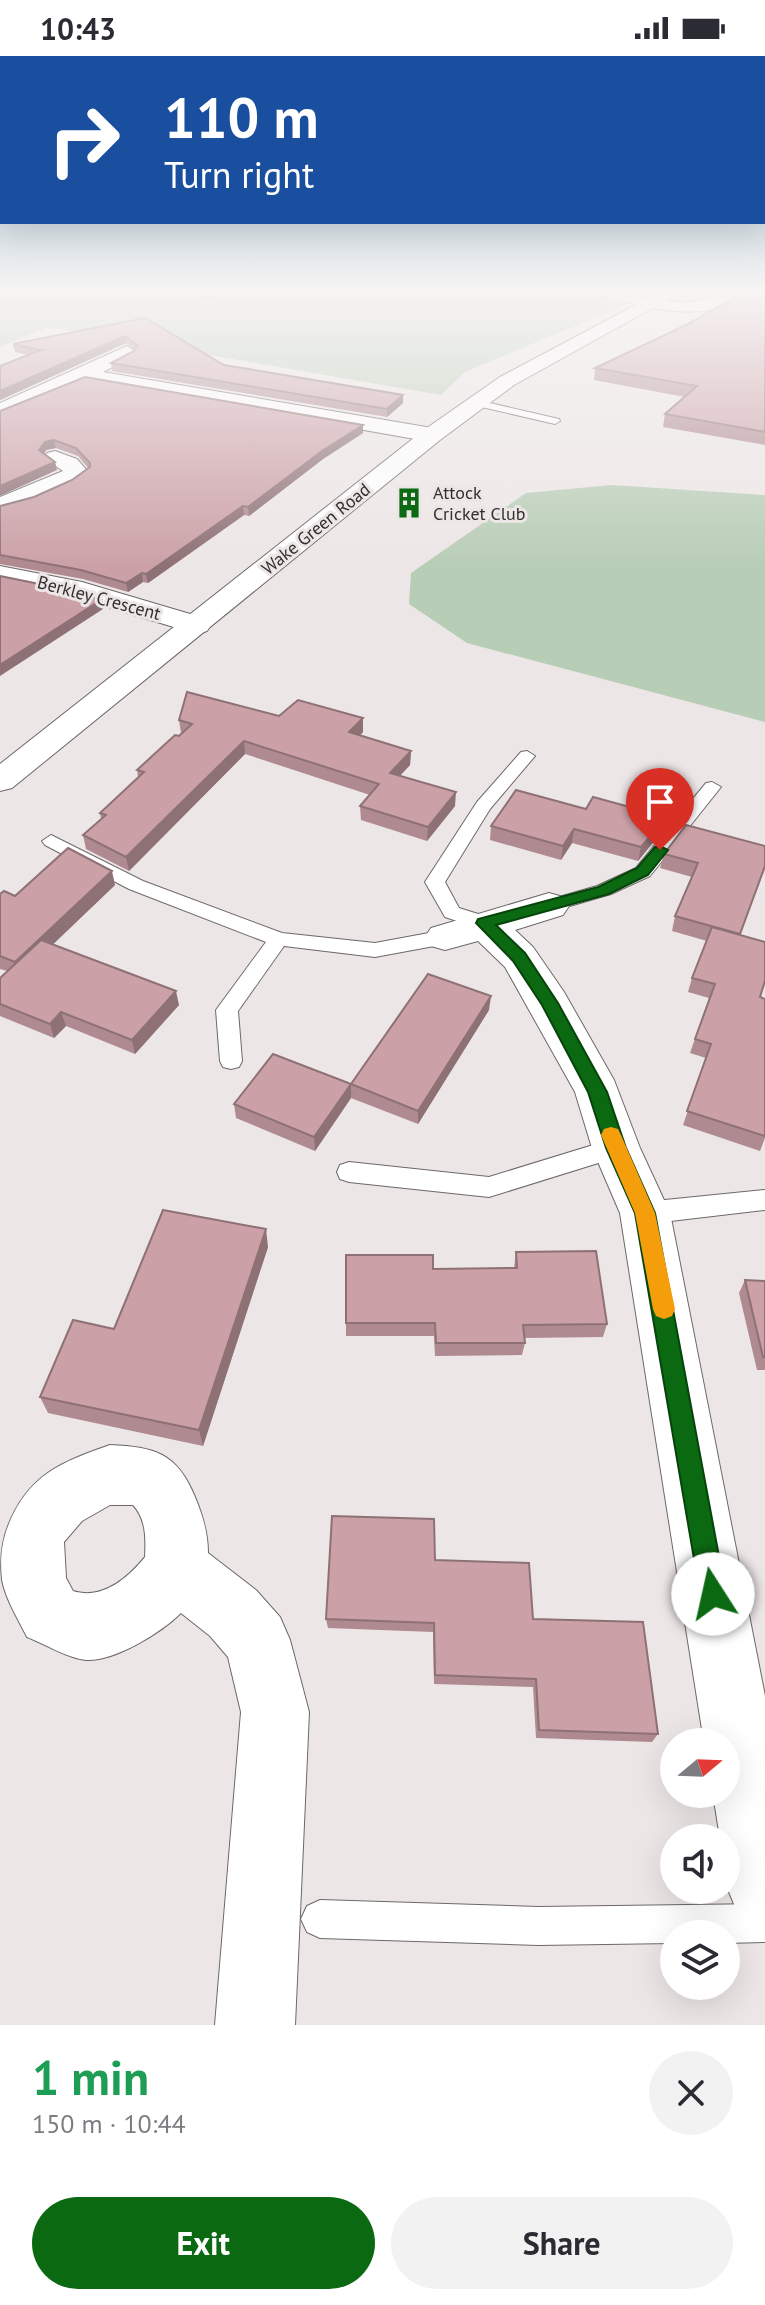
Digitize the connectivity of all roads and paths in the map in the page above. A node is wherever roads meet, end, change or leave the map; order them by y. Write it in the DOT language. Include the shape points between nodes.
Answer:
graph roads {
  1 [pos="67,382"];
  2 [pos="124,382"];
  3 [pos="506,382"];
  4 [pos="477,403"];
  5 [pos="0,410"];
  6 [pos="555,421"];
  7 [pos="432,435"];
  8 [pos="55,458"];
  9 [pos="0,505"];
  10 [pos="0,574"];
  11 [pos="197,625"];
  12 [pos="527,756"];
  13 [pos="0,781"];
  14 [pos="712,787"];
  15 [pos="51,841"];
  16 [pos="549,906"];
  17 [pos="465,930"];
  18 [pos="279,939"];
  19 [pos="231,1061"];
  20 [pos="616,1148"];
  21 [pos="349,1172"];
  22 [pos="765,1200"];
  23 [pos="645,1213"];
  24 [pos="174,1567"];
  25 [pos="765,1887"];
  26 [pos="320,1919"];
  27 [pos="765,1923"];
  28 [pos="255,2025"];
  1 -- 5 [label="street"];
  2 -- 7 [label="street"];
  3 -- 4 [label="street, Wake Green Road"];
  4 -- 6 [label="lane"];
  4 -- 7 [label="street, Wake Green Road"];
  7 -- 11 [label="street, Wake Green Road"];
  8 -- 9 [label="street" via="77,473"];
  10 -- 11 [label="street, Berkley Crescent" via="72,588"];
  11 -- 13 [label="street, Wake Green Road"];
  12 -- 17 [label="lane" via="483,806 435,882"];
  14 -- 16 [label="lane" via="643,872"];
  15 -- 18 [label="lane" via="136,885"];
  16 -- 17 [label="street"];
  17 -- 18 [label="lane" via="375,950"];
  17 -- 20 [label="street" via="519,957 598,1092"];
  18 -- 19 [label="lane" via="227,1010"];
  20 -- 21 [label="lane" via="489,1187"];
  20 -- 23 [label="street"];
  22 -- 23 [label="lane"];
  23 -- 25 [label="street"];
  24 -- 28 [label="street" via="233,1613 257,1640 275,1712"];
  26 -- 27 [label="lane" via="538,1926"];
}
